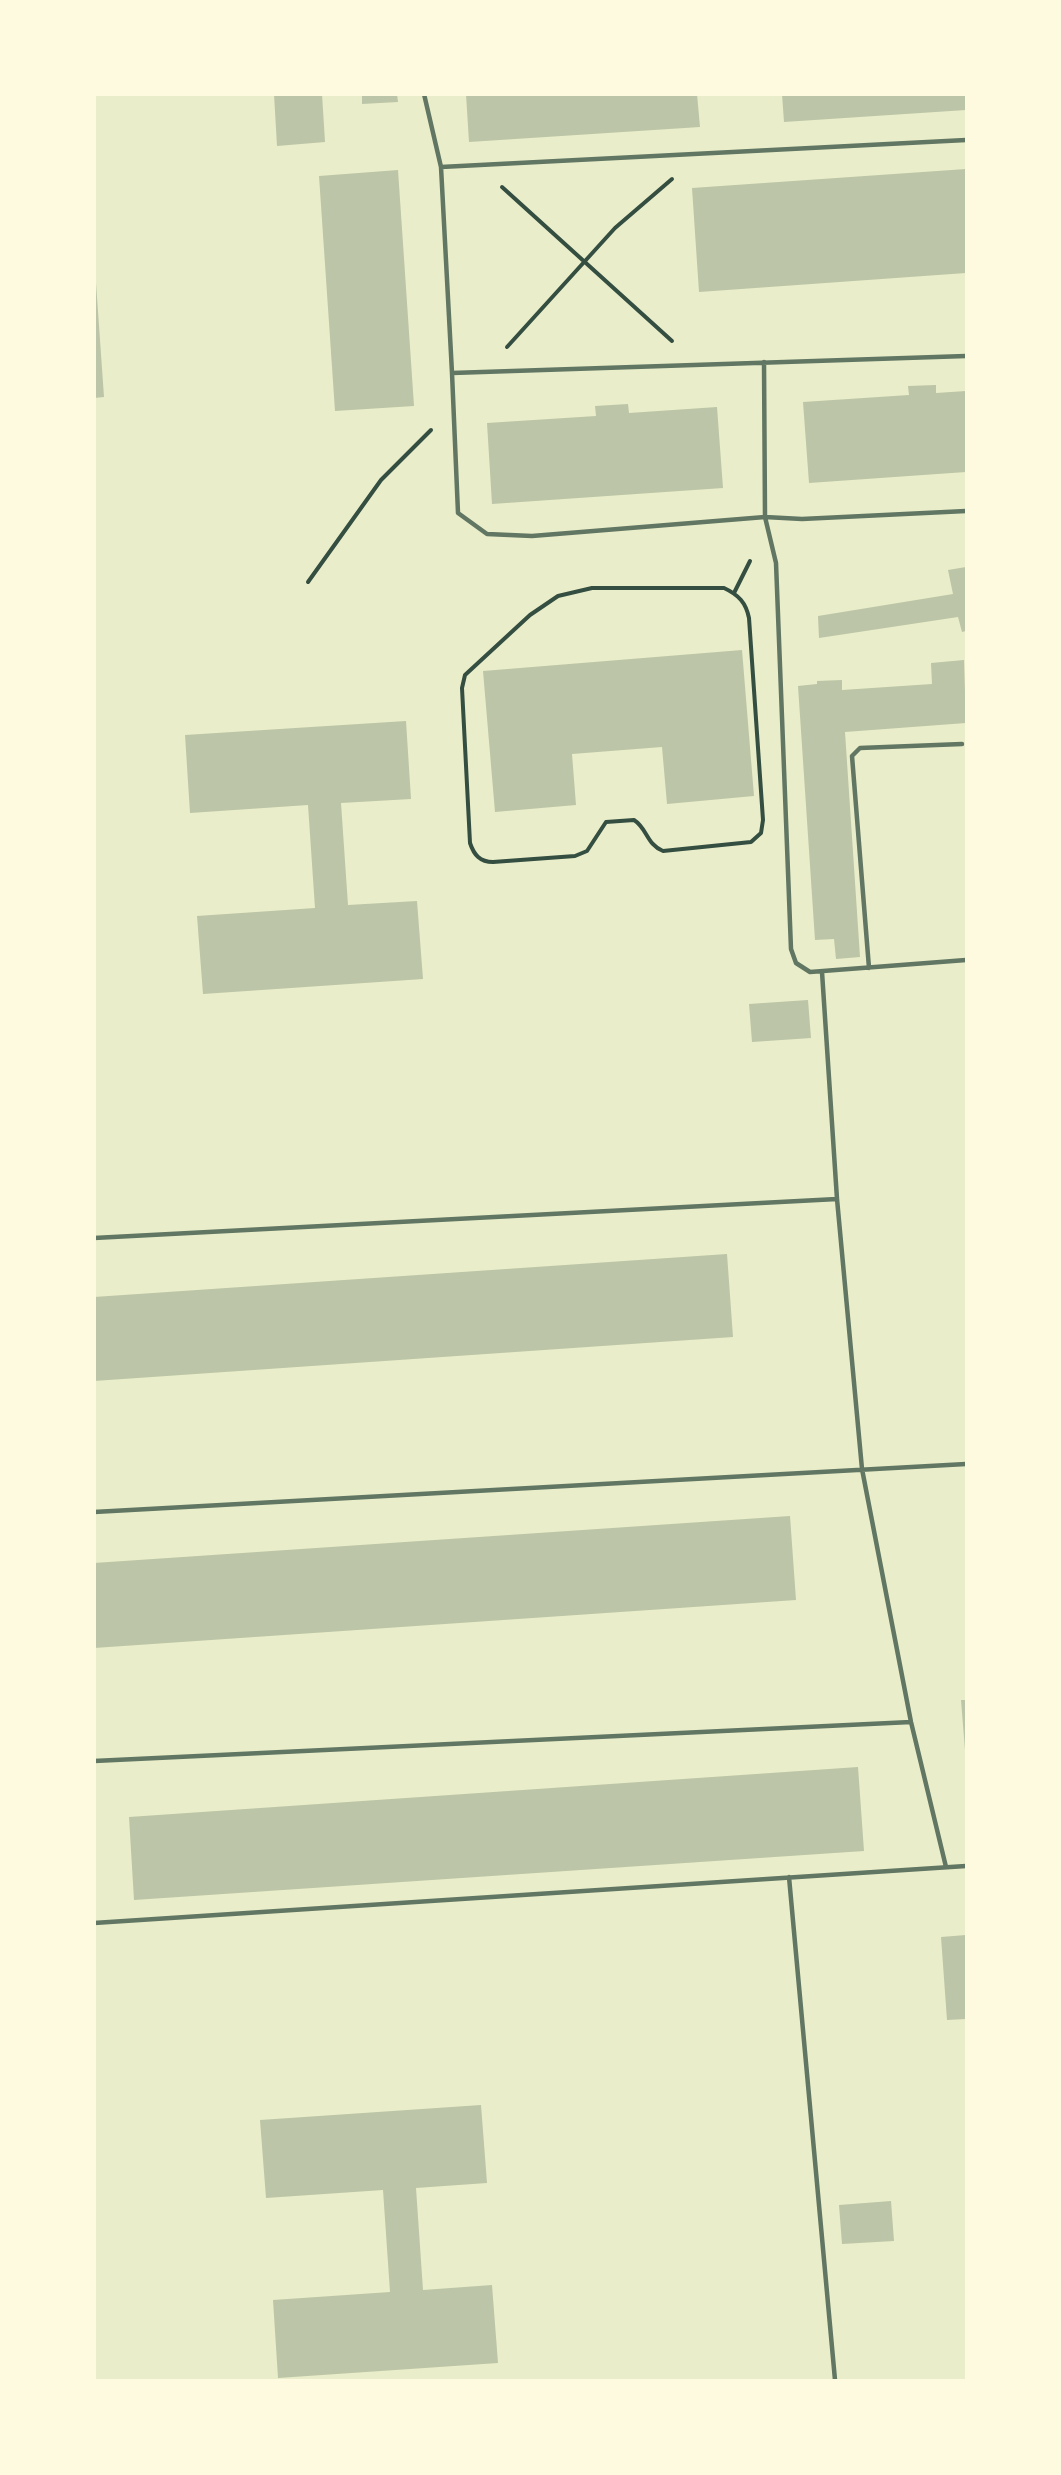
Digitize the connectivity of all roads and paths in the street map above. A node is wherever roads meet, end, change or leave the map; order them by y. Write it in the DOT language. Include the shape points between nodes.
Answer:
graph roads {
  1 [pos="424,94"];
  2 [pos="966,140"];
  3 [pos="477,165"];
  4 [pos="441,167"];
  5 [pos="966,356"];
  6 [pos="765,362"];
  7 [pos="697,364"];
  8 [pos="452,373"];
  9 [pos="966,511"];
  10 [pos="765,517"];
  11 [pos="558,596"];
  12 [pos="962,744"];
  13 [pos="966,960"];
  14 [pos="869,968"];
  15 [pos="822,972"];
  16 [pos="837,1199"];
  17 [pos="94,1238"];
  18 [pos="966,1464"];
  19 [pos="862,1469"];
  20 [pos="94,1512"];
  21 [pos="911,1722"];
  22 [pos="94,1761"];
  23 [pos="966,1866"];
  24 [pos="946,1868"];
  25 [pos="789,1877"];
  26 [pos="94,1923"];
  27 [pos="836,2380"];
  1 -- 4 [label="lane"];
  2 -- 3 [label="lane"];
  3 -- 4 [label="lane"];
  3 -- 7 [label="path"];
  4 -- 8 [label="lane"];
  5 -- 6 [label="lane"];
  6 -- 7 [label="lane"];
  6 -- 10 [label="lane"];
  7 -- 8 [label="lane"];
  8 -- 10 [label="lane" via="458,513 487,534 532,536"];
  9 -- 10 [label="lane" via="802,519"];
  10 -- 15 [label="lane" via="776,563 791,949 796,963 810,972"];
  11 -- 11 [label="path" via="592,588 724,588 742,600 748,618 762,808 763,827 757,838 745,844 663,851 651,845 634,820 606,822 587,851 575,856 493,862 475,855 470,843 462,681 530,615"];
  12 -- 14 [label="lane" via="860,748 852,756"];
  13 -- 14 [label="lane"];
  14 -- 15 [label="lane"];
  15 -- 16 [label="lane"];
  16 -- 17 [label="lane"];
  16 -- 19 [label="lane"];
  18 -- 19 [label="lane"];
  19 -- 20 [label="lane"];
  19 -- 21 [label="lane"];
  21 -- 22 [label="lane"];
  21 -- 24 [label="lane"];
  23 -- 24 [label="lane"];
  24 -- 25 [label="lane"];
  25 -- 26 [label="lane"];
  25 -- 27 [label="lane"];
}
